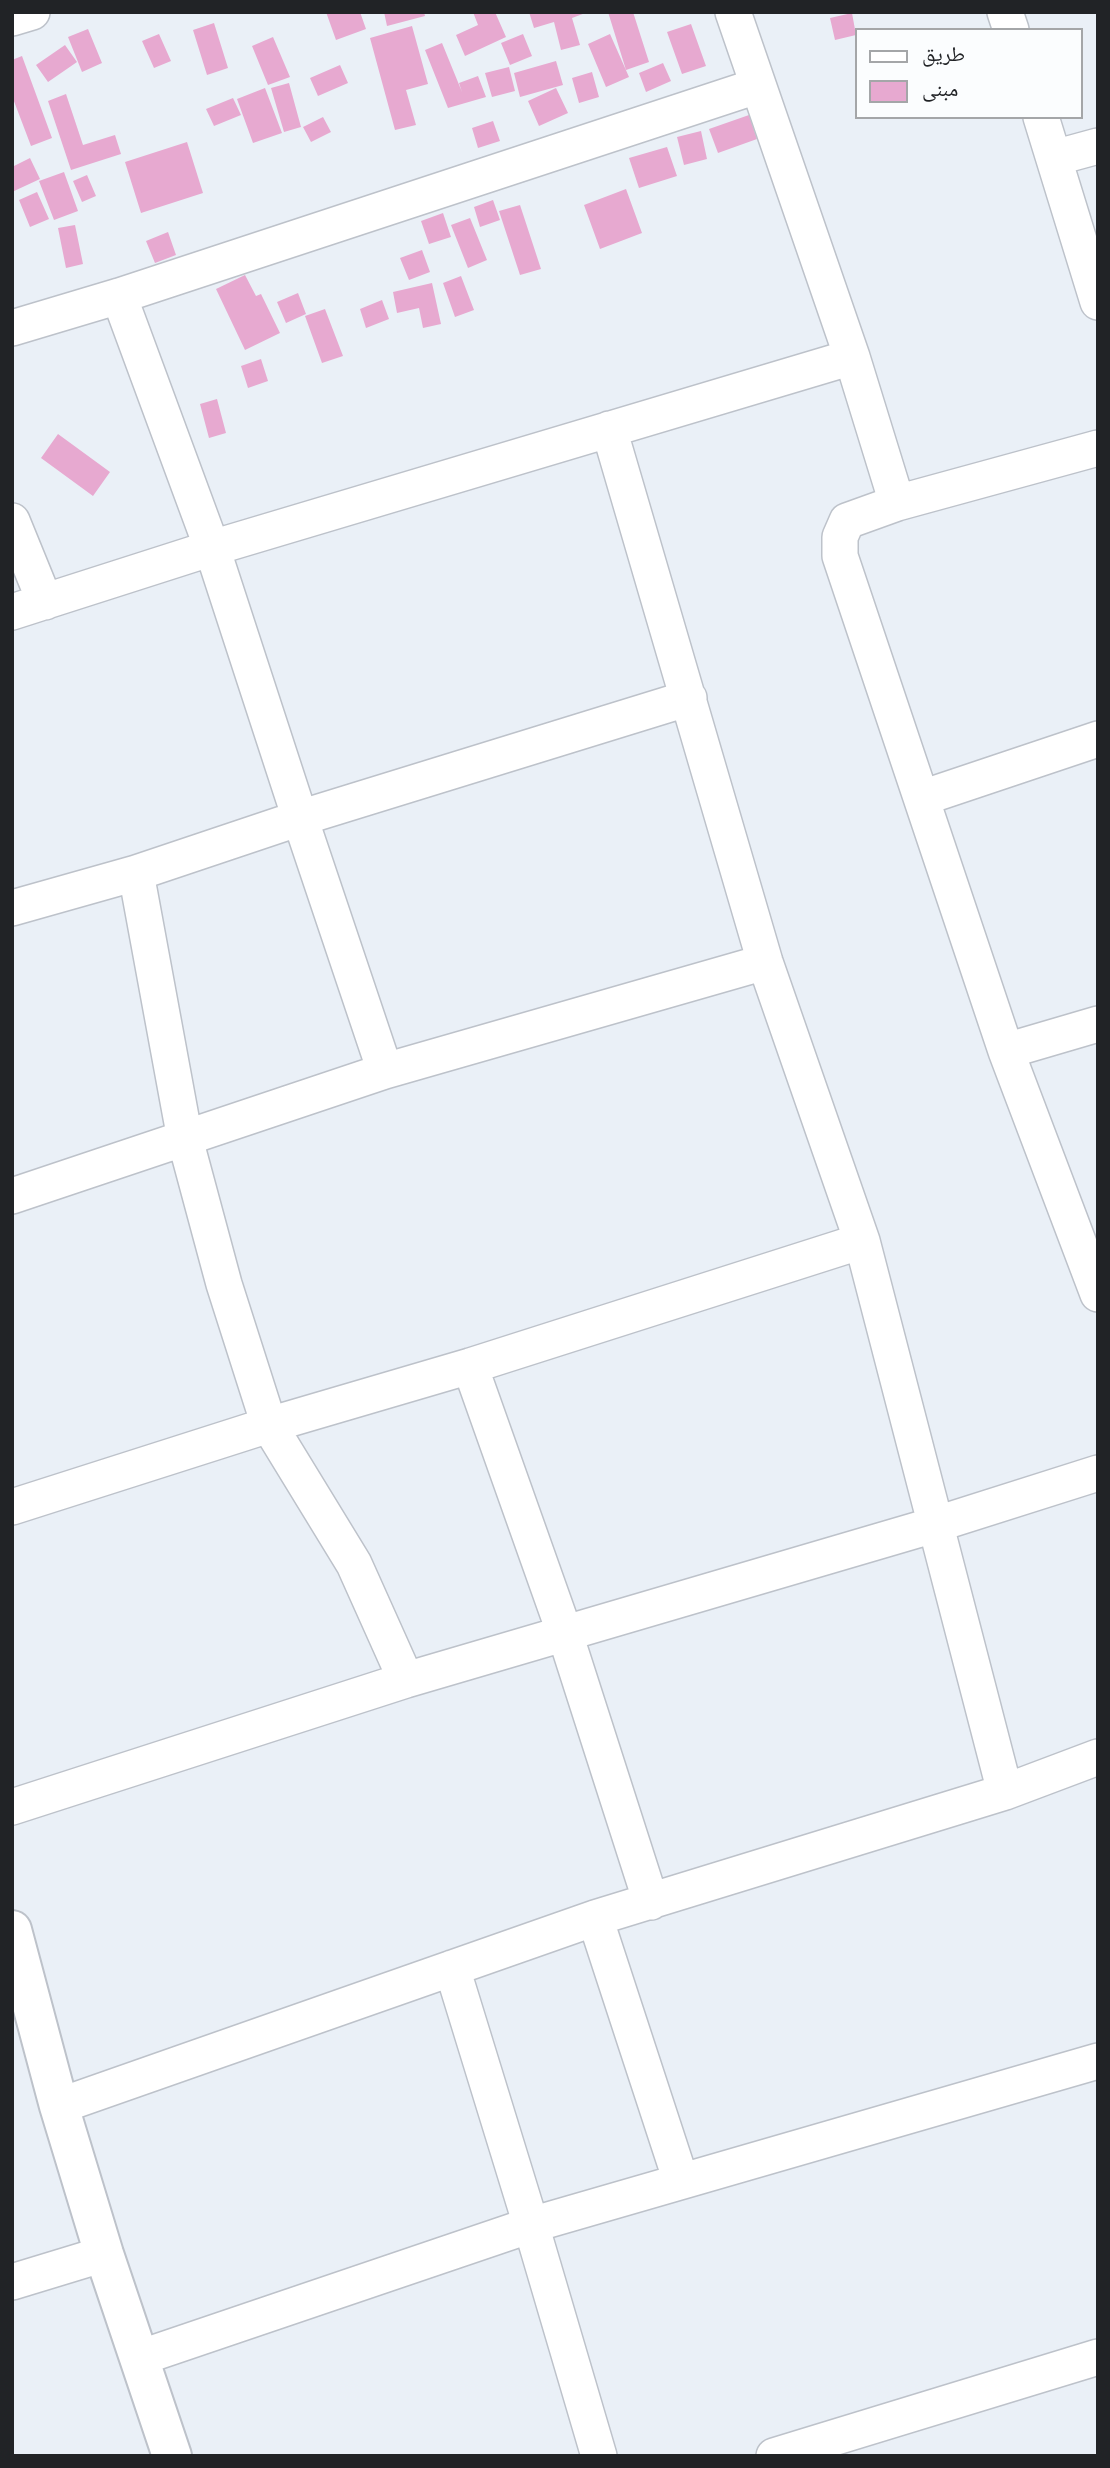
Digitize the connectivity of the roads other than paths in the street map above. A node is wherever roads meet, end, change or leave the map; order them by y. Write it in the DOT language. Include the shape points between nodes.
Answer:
graph roads {
  1 [pos="33,12"];
  2 [pos="733,12"];
  3 [pos="12,18"];
  4 [pos="757,86"];
  5 [pos="1042,119"];
  6 [pos="1098,146"];
  7 [pos="1054,158"];
  8 [pos="118,296"];
  9 [pos="1098,302"];
  10 [pos="12,328"];
  11 [pos="852,357"];
  12 [pos="609,429"];
  13 [pos="1098,448"];
  14 [pos="897,503"];
  15 [pos="12,521"];
  16 [pos="212,548"];
  17 [pos="29,607"];
  18 [pos="689,698"];
  19 [pos="1098,739"];
  20 [pos="922,797"];
  21 [pos="300,818"];
  22 [pos="136,873"];
  23 [pos="12,908"];
  24 [pos="765,962"];
  25 [pos="1098,1024"];
  26 [pos="1006,1051"];
  27 [pos="385,1071"];
  28 [pos="185,1139"];
  29 [pos="12,1196"];
  30 [pos="862,1241"];
  31 [pos="1098,1294"];
  32 [pos="470,1366"];
  33 [pos="269,1425"];
  34 [pos="1098,1473"];
  35 [pos="12,1507"];
  36 [pos="934,1525"];
  37 [pos="565,1633"];
  38 [pos="406,1680"];
  39 [pos="1098,1757"];
  40 [pos="1004,1791"];
  41 [pos="12,1807"];
  42 [pos="651,1902"];
  43 [pos="595,1918"];
  44 [pos="12,1930"];
  45 [pos="452,1968"];
  46 [pos="20,1985"];
  47 [pos="1098,2060"];
  48 [pos="60,2106"];
  49 [pos="681,2181"];
  50 [pos="531,2225"];
  51 [pos="104,2254"];
  52 [pos="12,2282"];
  53 [pos="1098,2357"];
  54 [pos="139,2358"];
  55 [pos="172,2456"];
  56 [pos="599,2456"];
  57 [pos="774,2456"];
  1 -- 3 [label="street"];
  2 -- 4 [label="street"];
  4 -- 8 [label="street"];
  4 -- 11 [label="street"];
  5 -- 7 [label="street"];
  6 -- 7 [label="street"];
  7 -- 9 [label="street"];
  8 -- 10 [label="street"];
  8 -- 16 [label="street"];
  11 -- 12 [label="street"];
  11 -- 14 [label="street"];
  12 -- 16 [label="street"];
  12 -- 18 [label="street"];
  13 -- 14 [label="street"];
  14 -- 20 [label="street" via="847,521 840,537 840,556"];
  15 -- 17 [label="street"];
  16 -- 17 [label="street"];
  16 -- 21 [label="street"];
  18 -- 21 [label="street"];
  18 -- 24 [label="street"];
  19 -- 20 [label="street"];
  20 -- 26 [label="street"];
  21 -- 22 [label="street"];
  21 -- 27 [label="street"];
  22 -- 23 [label="street"];
  22 -- 28 [label="street"];
  24 -- 27 [label="street"];
  24 -- 30 [label="street"];
  25 -- 26 [label="street"];
  26 -- 31 [label="street"];
  27 -- 28 [label="street"];
  28 -- 29 [label="street"];
  28 -- 33 [label="street"];
  30 -- 32 [label="street"];
  30 -- 36 [label="street"];
  32 -- 33 [label="street"];
  32 -- 37 [label="street"];
  33 -- 35 [label="street"];
  33 -- 38 [label="street" via="354,1564"];
  34 -- 36 [label="street"];
  36 -- 37 [label="street"];
  36 -- 40 [label="street"];
  37 -- 38 [label="street"];
  37 -- 42 [label="street"];
  38 -- 41 [label="street"];
  39 -- 40 [label="street"];
  40 -- 42 [label="street"];
  42 -- 43 [label="street"];
  43 -- 45 [label="street"];
  43 -- 49 [label="street"];
  44 -- 46 [label="street"];
  45 -- 48 [label="street"];
  45 -- 50 [label="street"];
  46 -- 48 [label="street"];
  47 -- 49 [label="street"];
  48 -- 51 [label="street"];
  49 -- 50 [label="street"];
  50 -- 54 [label="street"];
  50 -- 56 [label="street"];
  51 -- 52 [label="street"];
  51 -- 54 [label="street"];
  53 -- 57 [label="street"];
  54 -- 55 [label="street"];
}
